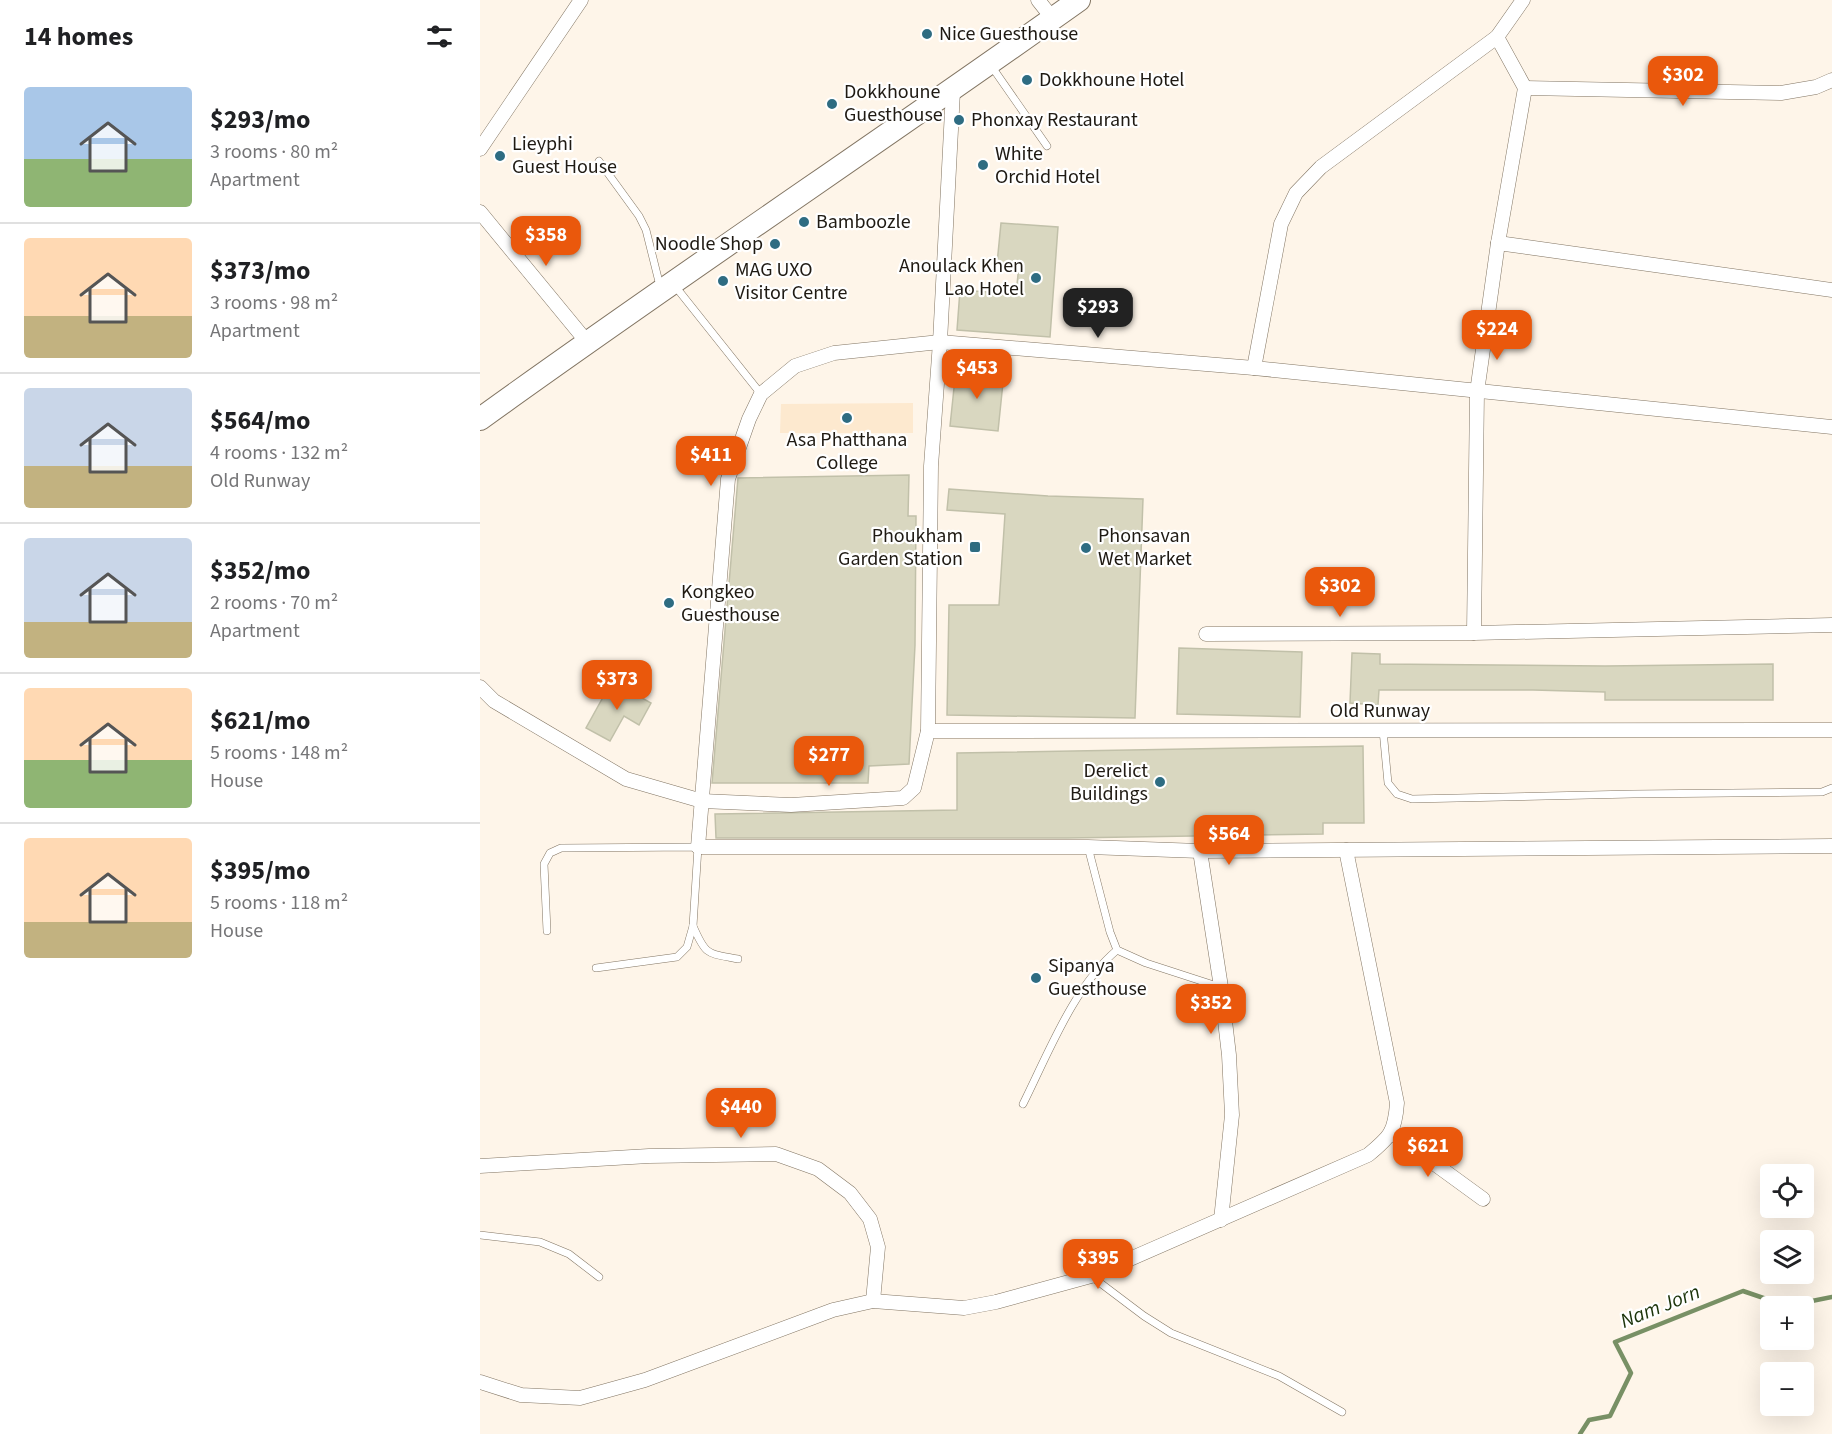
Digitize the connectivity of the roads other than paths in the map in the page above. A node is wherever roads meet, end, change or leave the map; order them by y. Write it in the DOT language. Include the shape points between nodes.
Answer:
graph roads {
  1 [pos="581,0"];
  2 [pos="1038,0"];
  3 [pos="1079,0"];
  4 [pos="1522,0"];
  5 [pos="1053,19"];
  6 [pos="1497,37"];
  7 [pos="990,64"];
  8 [pos="1832,80"];
  9 [pos="1526,88"];
  10 [pos="953,91"];
  11 [pos="1047,146"];
  12 [pos="480,149"];
  13 [pos="599,161"];
  14 [pos="480,212"];
  15 [pos="1498,243"];
  16 [pos="667,286"];
  17 [pos="1832,290"];
  18 [pos="587,342"];
  19 [pos="940,342"];
  20 [pos="1254,368"];
  21 [pos="1476,392"];
  22 [pos="761,394"];
  23 [pos="480,419"];
  24 [pos="1832,427"];
  25 [pos="1832,625"];
  26 [pos="1474,633"];
  27 [pos="1206,634"];
  28 [pos="480,687"];
  29 [pos="1383,730"];
  30 [pos="1832,730"];
  31 [pos="928,731"];
  32 [pos="1832,788"];
  33 [pos="702,801"];
  34 [pos="1832,846"];
  35 [pos="698,847"];
  36 [pos="1088,848"];
  37 [pos="1346,850"];
  38 [pos="1200,851"];
  39 [pos="693,926"];
  40 [pos="547,931"];
  41 [pos="1117,950"];
  42 [pos="738,959"];
  43 [pos="596,968"];
  44 [pos="1221,987"];
  45 [pos="1023,1104"];
  46 [pos="1391,1132"];
  47 [pos="480,1166"];
  48 [pos="1483,1199"];
  49 [pos="1221,1221"];
  50 [pos="480,1235"];
  51 [pos="1091,1276"];
  52 [pos="599,1277"];
  53 [pos="873,1301"];
  54 [pos="480,1382"];
  55 [pos="1342,1412"];
  1 -- 12 [label="street"];
  2 -- 5 [label="street"];
  3 -- 5 [label="highway"];
  4 -- 6 [label="street"];
  5 -- 7 [label="highway"];
  6 -- 9 [label="street"];
  6 -- 20 [label="street" via="1321,166 1296,193 1281,224"];
  7 -- 10 [label="highway"];
  7 -- 11 [label="lane"];
  8 -- 9 [label="street" via="1781,93"];
  9 -- 15 [label="street"];
  10 -- 16 [label="highway"];
  10 -- 19 [label="street"];
  13 -- 16 [label="lane" via="639,216"];
  14 -- 18 [label="street"];
  15 -- 17 [label="street"];
  15 -- 21 [label="street"];
  16 -- 18 [label="highway"];
  16 -- 22 [label="lane"];
  18 -- 23 [label="highway"];
  19 -- 20 [label="street"];
  19 -- 22 [label="street" via="834,353 795,366"];
  19 -- 31 [label="street" via="931,466"];
  20 -- 21 [label="street"];
  21 -- 24 [label="street"];
  21 -- 26 [label="street"];
  22 -- 33 [label="street" via="728,478"];
  25 -- 26 [label="street"];
  26 -- 27 [label="street"];
  28 -- 33 [label="street" via="494,701 626,779"];
  29 -- 30 [label="street, Old Runway"];
  29 -- 31 [label="street, Old Runway"];
  29 -- 32 [label="lane" via="1388,783 1397,794 1412,799 1822,792"];
  31 -- 33 [label="street" via="914,788 903,798 791,805"];
  33 -- 35 [label="street"];
  34 -- 37 [label="street"];
  35 -- 36 [label="street"];
  35 -- 39 [label="lane"];
  35 -- 40 [label="lane" via="561,848 550,853 544,864"];
  36 -- 38 [label="street"];
  36 -- 41 [label="lane"];
  37 -- 38 [label="street"];
  37 -- 46 [label="street" via="1397,1103"];
  38 -- 44 [label="street"];
  39 -- 42 [label="lane" via="704,949"];
  39 -- 43 [label="lane" via="687,947 677,957"];
  41 -- 44 [label="lane"];
  41 -- 45 [label="lane" via="1082,988"];
  44 -- 49 [label="street" via="1232,1115"];
  46 -- 48 [label="street"];
  46 -- 49 [label="street" via="1368,1155"];
  47 -- 53 [label="street" via="649,1156 777,1154 818,1169 850,1193 870,1219 878,1247"];
  49 -- 51 [label="street"];
  50 -- 52 [label="lane" via="540,1242 569,1254"];
  51 -- 53 [label="street" via="964,1308"];
  51 -- 55 [label="lane" via="1171,1333 1279,1376"];
  53 -- 54 [label="street" via="833,1310 645,1380 580,1398 520,1395"];
}
